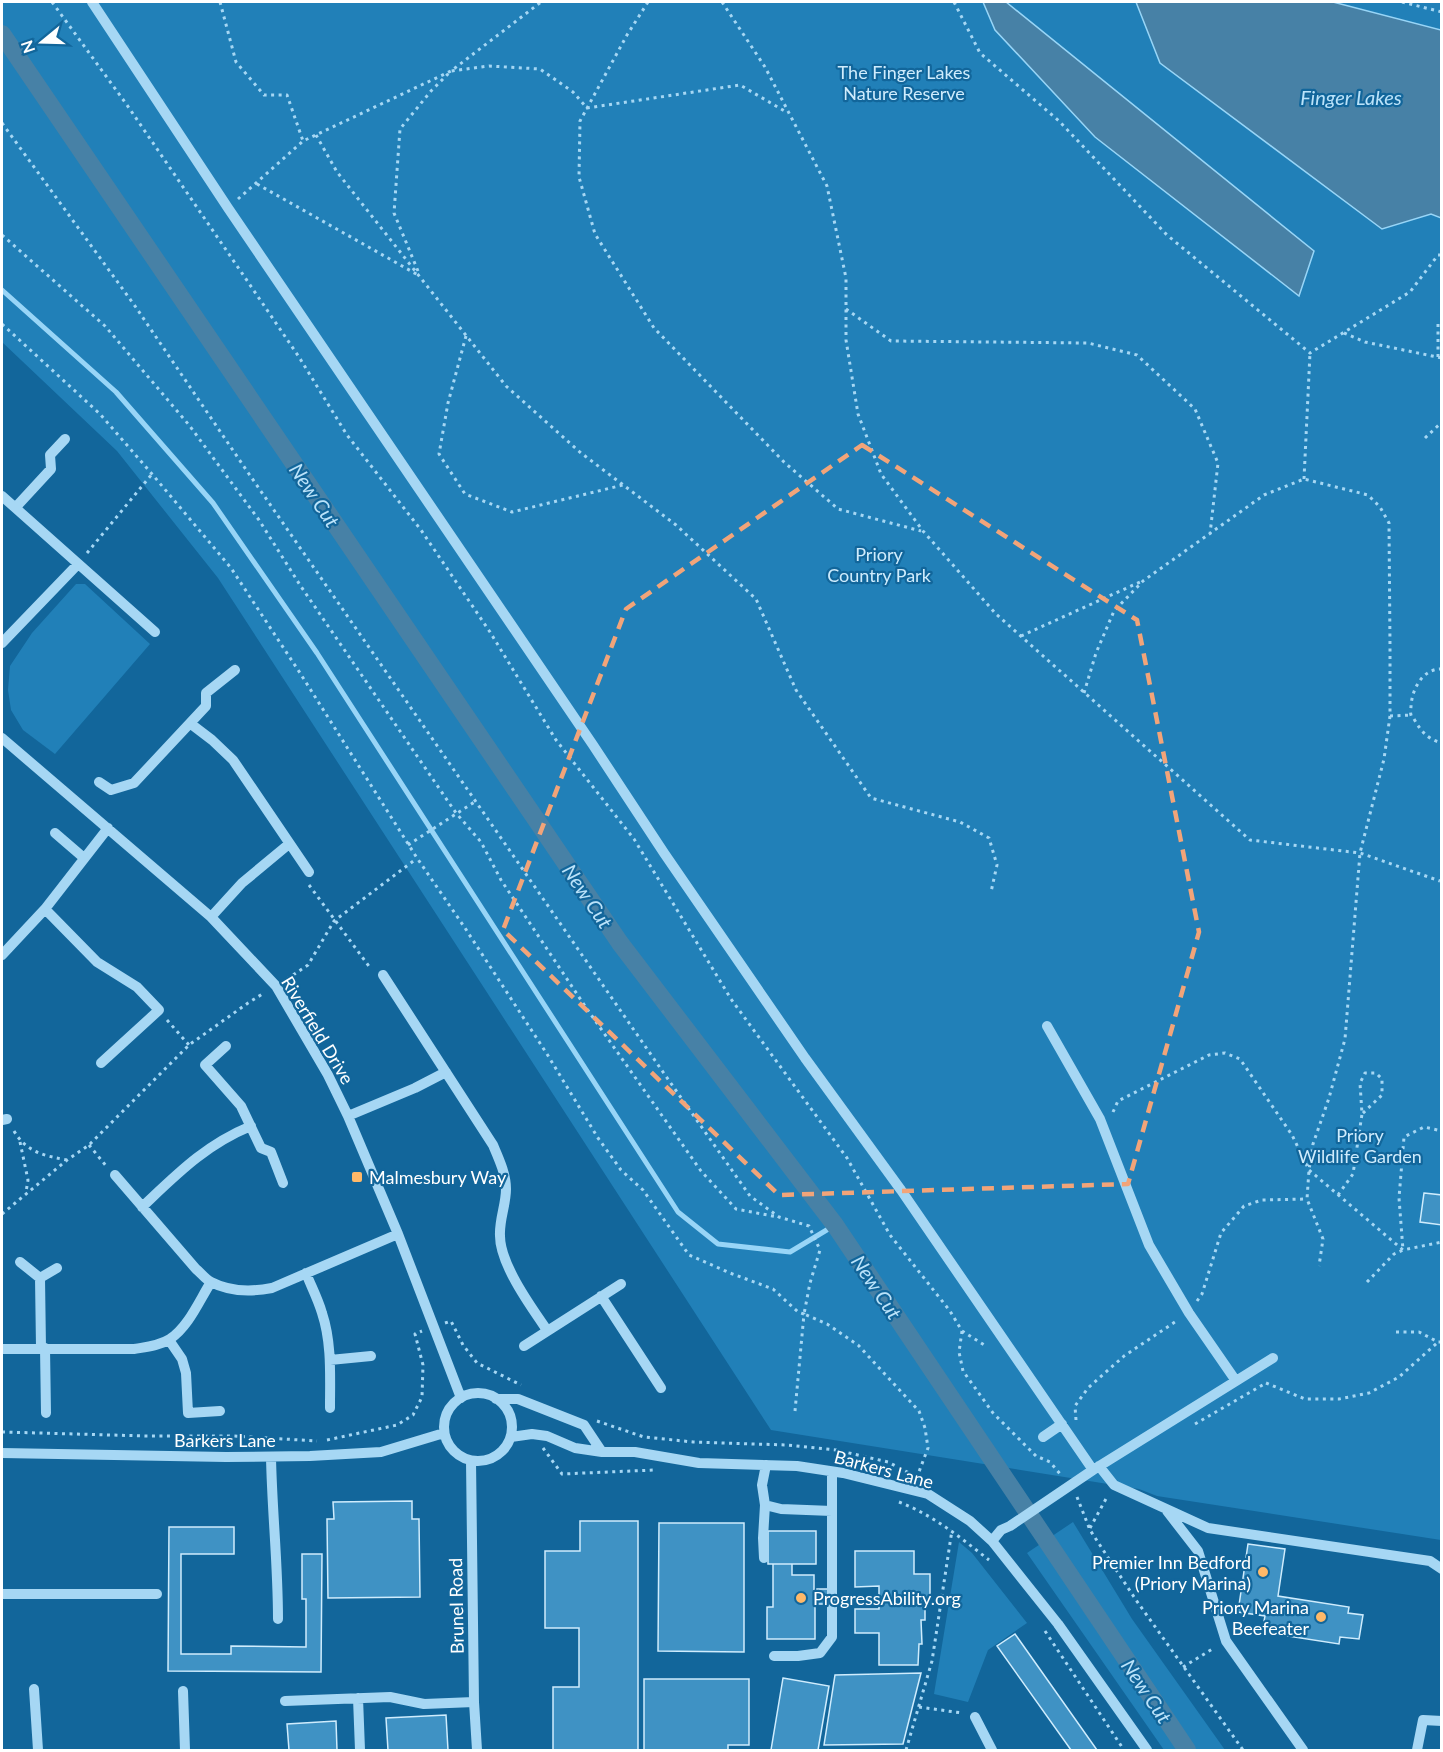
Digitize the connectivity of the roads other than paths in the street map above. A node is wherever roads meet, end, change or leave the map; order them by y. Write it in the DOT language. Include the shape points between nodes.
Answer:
graph roads {
  1 [pos="92,2"];
  2 [pos="65,439"];
  3 [pos="2,496"];
  4 [pos="16,507"];
  5 [pos="78,564"];
  6 [pos="155,632"];
  7 [pos="2,642"];
  8 [pos="235,670"];
  9 [pos="191,724"];
  10 [pos="2,738"];
  11 [pos="99,782"];
  12 [pos="108,828"];
  13 [pos="56,833"];
  14 [pos="289,844"];
  15 [pos="84,858"];
  16 [pos="309,872"];
  17 [pos="45,909"];
  18 [pos="211,916"];
  19 [pos="2,955"];
  20 [pos="383,975"];
  21 [pos="1047,1026"];
  22 [pos="226,1046"];
  23 [pos="101,1063"];
  24 [pos="446,1072"];
  25 [pos="348,1116"];
  26 [pos="250,1126"];
  27 [pos="115,1175"];
  28 [pos="284,1183"];
  29 [pos="142,1207"];
  30 [pos="398,1234"];
  31 [pos="20,1262"];
  32 [pos="57,1268"];
  33 [pos="306,1273"];
  34 [pos="40,1278"];
  35 [pos="211,1282"];
  36 [pos="621,1284"];
  37 [pos="601,1296"];
  38 [pos="547,1330"];
  39 [pos="169,1340"];
  40 [pos="524,1346"];
  41 [pos="43,1348"];
  42 [pos="2,1349"];
  43 [pos="370,1356"];
  44 [pos="1272,1358"];
  45 [pos="330,1360"];
  46 [pos="1240,1377"];
  47 [pos="661,1388"];
  48 [pos="461,1398"];
  49 [pos="496,1399"];
  50 [pos="330,1408"];
  51 [pos="220,1411"];
  52 [pos="46,1413"];
  53 [pos="1062,1424"];
  54 [pos="444,1433"];
  55 [pos="511,1437"];
  56 [pos="1043,1437"];
  57 [pos="602,1452"];
  58 [pos="2,1453"];
  59 [pos="271,1456"];
  60 [pos="471,1461"];
  61 [pos="766,1465"];
  62 [pos="1096,1468"];
  63 [pos="832,1472"];
  64 [pos="765,1505"];
  65 [pos="1166,1510"];
  66 [pos="832,1511"];
  67 [pos="992,1541"];
  68 [pos="764,1558"];
  69 [pos="1442,1569"];
  70 [pos="2,1594"];
  71 [pos="157,1594"];
  72 [pos="278,1619"];
  73 [pos="774,1656"];
  74 [pos="34,1689"];
  75 [pos="183,1691"];
  76 [pos="358,1698"];
  77 [pos="285,1701"];
  78 [pos="474,1702"];
  79 [pos="975,1717"];
  80 [pos="1442,1721"];
  81 [pos="38,1750"];
  82 [pos="184,1750"];
  83 [pos="360,1750"];
  84 [pos="477,1750"];
  85 [pos="992,1750"];
  86 [pos="1147,1750"];
  87 [pos="1303,1750"];
  88 [pos="1417,1750"];
  1 -- 53 [label="street" via="664,853"];
  2 -- 4 [label="street" via="50,455 51,469"];
  3 -- 4 [label="street"];
  4 -- 5 [label="street"];
  5 -- 6 [label="street"];
  5 -- 7 [label="street"];
  8 -- 9 [label="street" via="206,693 206,706"];
  9 -- 11 [label="street" via="134,783 111,790"];
  9 -- 14 [label="street" via="233,760"];
  10 -- 12 [label="street, Riverfield Drive"];
  12 -- 15 [label="street"];
  12 -- 18 [label="street, Riverfield Drive"];
  13 -- 15 [label="street"];
  14 -- 16 [label="street"];
  14 -- 18 [label="street" via="242,883"];
  15 -- 17 [label="street"];
  17 -- 19 [label="street"];
  17 -- 23 [label="street" via="97,962 136,987 159,1010"];
  18 -- 25 [label="street, Riverfield Drive" via="276,986"];
  20 -- 24 [label="street"];
  21 -- 46 [label="street" via="1100,1119 1149,1245 1189,1313"];
  22 -- 26 [label="street" via="205,1065 241,1106"];
  24 -- 25 [label="street"];
  24 -- 38 [label="street" via="494,1145 504,1169 506,1190 500,1237 503,1256"];
  25 -- 30 [label="street, Riverfield Drive"];
  26 -- 28 [label="street" via="261,1148 271,1152"];
  26 -- 29 [label="street" via="215,1143 192,1160"];
  27 -- 29 [label="street"];
  29 -- 35 [label="street"];
  30 -- 33 [label="street"];
  30 -- 48 [label="street, Riverfield Drive"];
  31 -- 34 [label="street"];
  32 -- 34 [label="street"];
  33 -- 35 [label="street" via="272,1288 254,1291"];
  33 -- 45 [label="street" via="323,1314"];
  34 -- 41 [label="street"];
  35 -- 39 [label="street" via="190,1317"];
  36 -- 37 [label="street"];
  37 -- 38 [label="street"];
  37 -- 47 [label="street"];
  38 -- 40 [label="street"];
  39 -- 41 [label="street" via="134,1349"];
  39 -- 51 [label="street" via="186,1372 188,1413"];
  41 -- 42 [label="street"];
  41 -- 52 [label="street"];
  43 -- 45 [label="street"];
  44 -- 46 [label="street"];
  45 -- 50 [label="street"];
  46 -- 62 [label="street"];
  48 -- 49 [label="street" via="473,1394"];
  48 -- 54 [label="street" via="446,1416"];
  49 -- 55 [label="street" via="510,1416"];
  49 -- 57 [label="street" via="518,1399 584,1425"];
  53 -- 56 [label="street"];
  53 -- 62 [label="street"];
  54 -- 59 [label="street, Barkers Lane" via="381,1452"];
  54 -- 60 [label="street" via="446,1442 457,1454"];
  55 -- 57 [label="street, Barkers Lane" via="547,1436 575,1448"];
  55 -- 60 [label="street" via="492,1458"];
  57 -- 61 [label="street, Barkers Lane" via="635,1452 699,1463"];
  58 -- 59 [label="street, Barkers Lane"];
  59 -- 72 [label="street"];
  60 -- 78 [label="street, Brunel Road"];
  61 -- 63 [label="street, Barkers Lane"];
  61 -- 64 [label="street" via="762,1485"];
  62 -- 65 [label="street" via="1114,1485"];
  62 -- 67 [label="street" via="1001,1530"];
  63 -- 66 [label="street"];
  63 -- 67 [label="street, Barkers Lane" via="928,1494 970,1521"];
  64 -- 66 [label="street"];
  64 -- 68 [label="street"];
  65 -- 69 [label="street" via="1208,1528 1430,1561"];
  65 -- 87 [label="street" via="1198,1551 1226,1641"];
  66 -- 73 [label="street" via="832,1637 820,1653"];
  67 -- 86 [label="street, Barkers Lane" via="1053,1617"];
  70 -- 71 [label="street"];
  74 -- 81 [label="street"];
  75 -- 82 [label="street"];
  76 -- 77 [label="street"];
  76 -- 78 [label="street" via="390,1697 424,1704"];
  76 -- 83 [label="street"];
  78 -- 84 [label="street, Brunel Road"];
  79 -- 85 [label="street"];
  80 -- 88 [label="street" via="1423,1720"];
}
